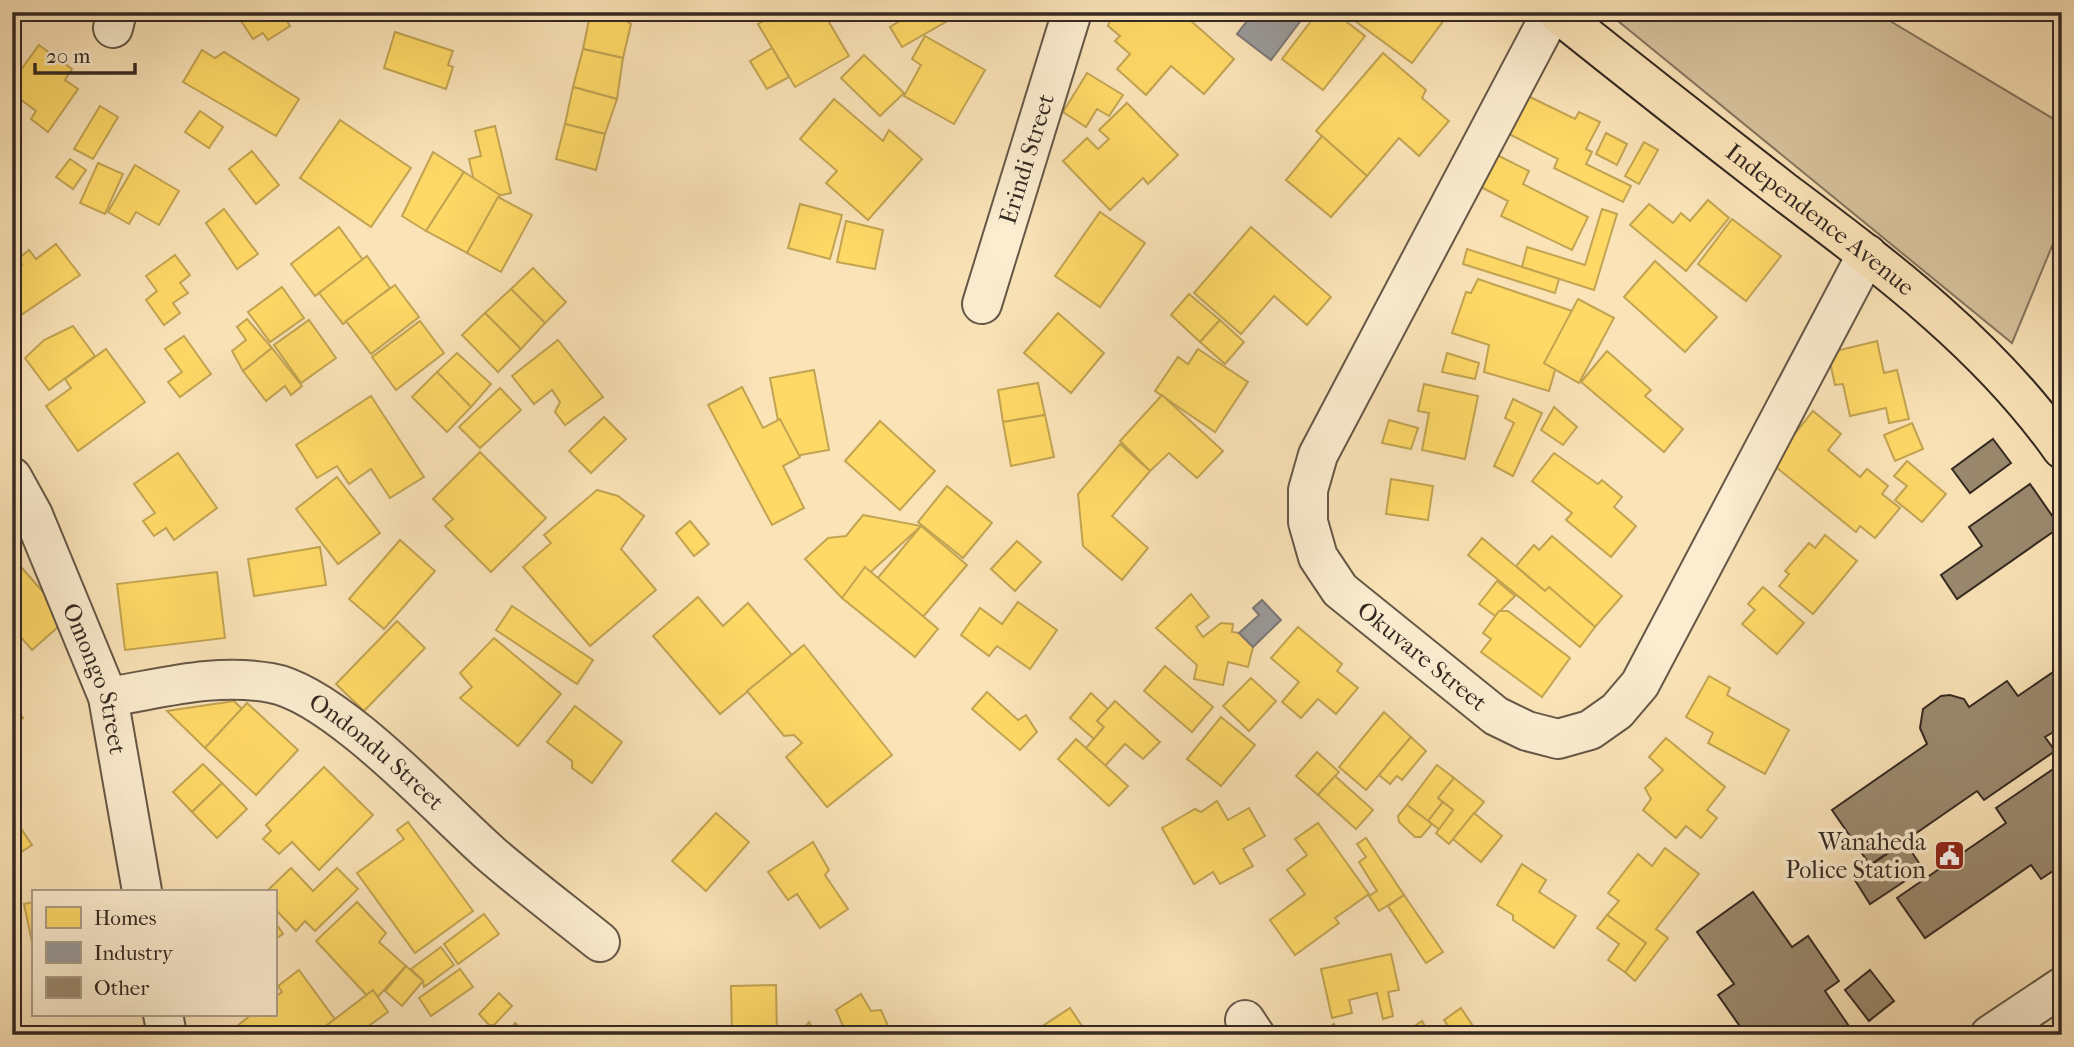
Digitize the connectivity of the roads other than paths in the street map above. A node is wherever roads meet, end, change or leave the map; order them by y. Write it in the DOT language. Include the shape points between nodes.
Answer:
graph roads {
  1 [pos="1072,12"];
  2 [pos="1554,12"];
  3 [pos="1867,254"];
  4 [pos="982,304"];
  5 [pos="2062,449"];
  6 [pos="12,477"];
  7 [pos="108,697"];
  8 [pos="142,890"];
  9 [pos="600,942"];
  10 [pos="2062,987"];
  11 [pos="163,1016"];
  12 [pos="167,1035"];
  13 [pos="1990,1035"];
  1 -- 4 [label="street, Erindi Street"];
  2 -- 3 [label="main road, Independence Avenue"];
  2 -- 3 [label="street, Okuvare Street" via="1318,455 1308,490 1308,522 1318,557 1340,590 1496,716 1558,739 1590,730 1617,711 1640,684"];
  3 -- 5 [label="main road, Independence Avenue" via="1972,342"];
  6 -- 7 [label="street, Omongo Street" via="33,515"];
  7 -- 8 [label="street, Omongo Street"];
  7 -- 9 [label="street, Ondondu Street" via="223,677 274,683 308,697 412,779 492,855"];
  10 -- 13 [label="street"];
  11 -- 12 [label="street"];
}
